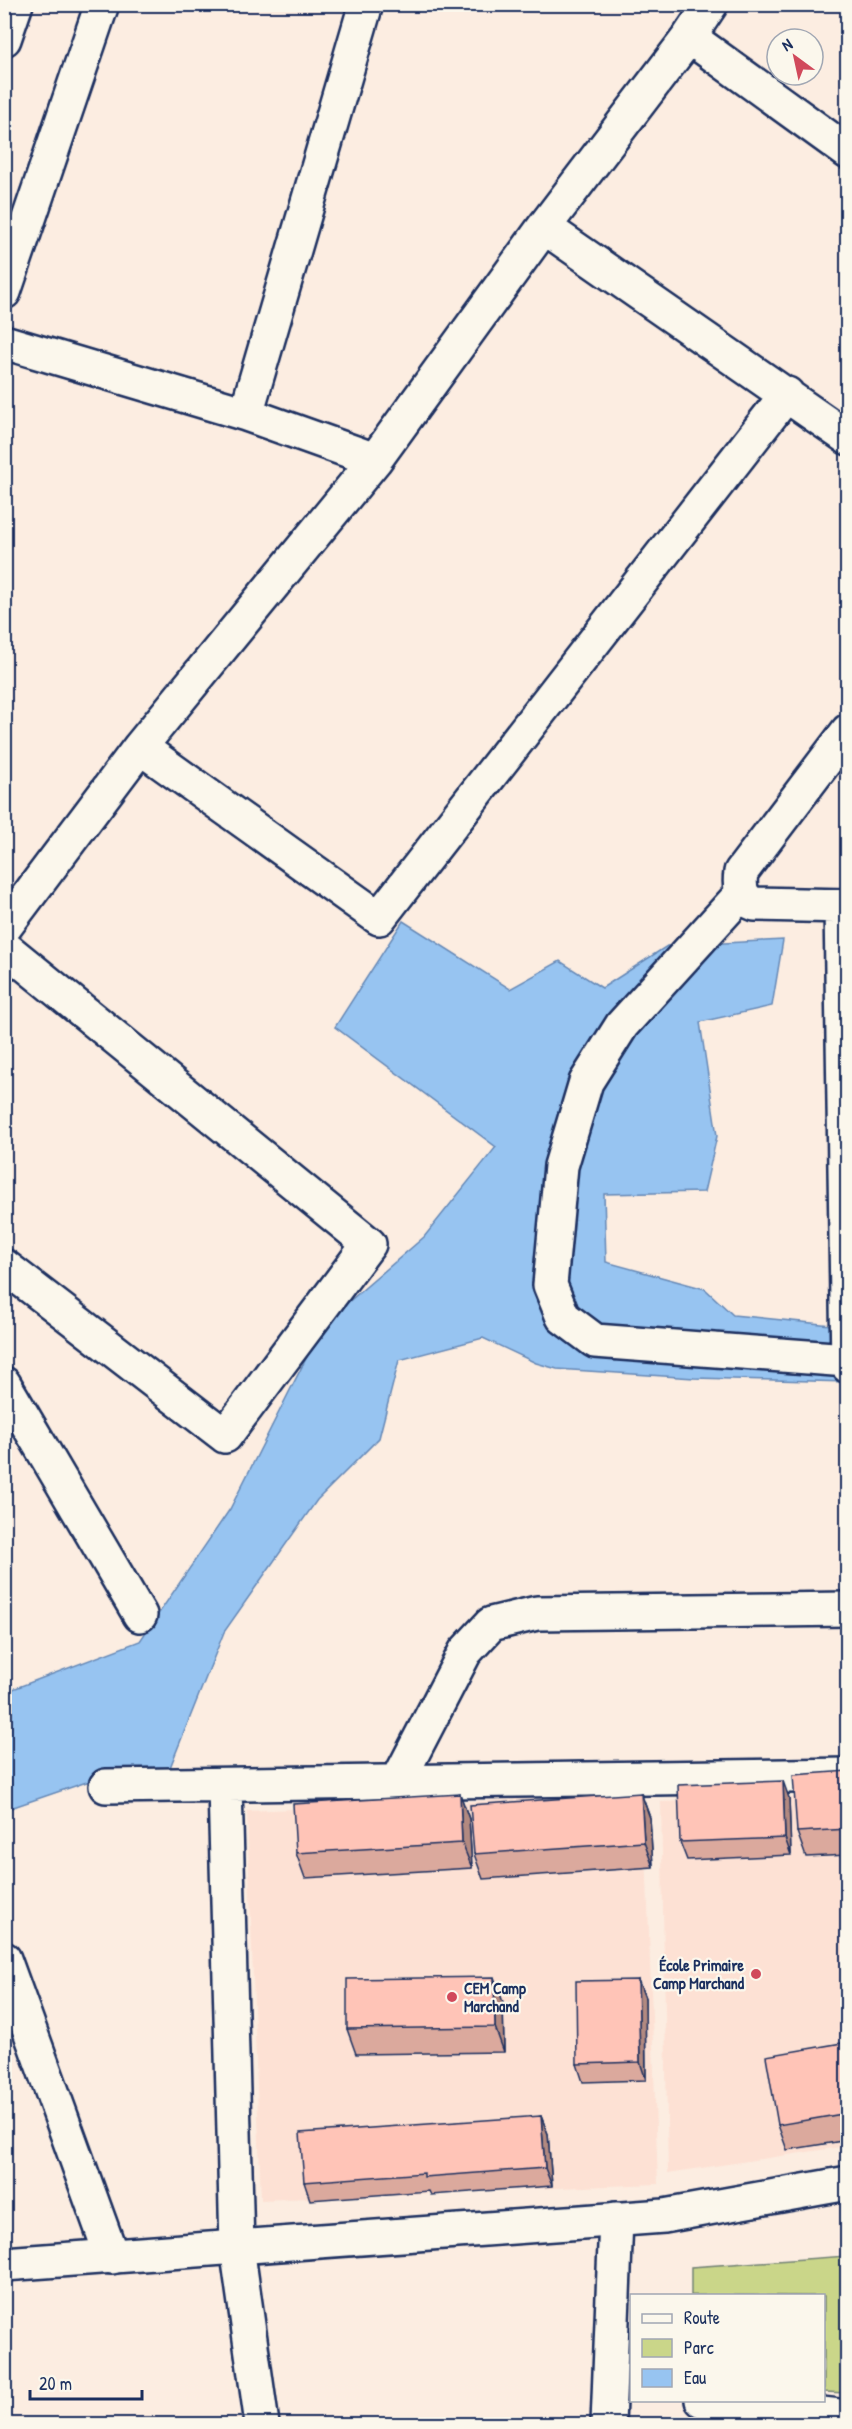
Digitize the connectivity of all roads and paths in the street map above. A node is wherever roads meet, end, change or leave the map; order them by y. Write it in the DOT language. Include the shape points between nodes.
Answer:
graph roads {
  1 [pos="16,4"];
  2 [pos="102,4"];
  3 [pos="366,4"];
  4 [pos="711,4"];
  5 [pos="689,37"];
  6 [pos="4,39"];
  7 [pos="848,152"];
  8 [pos="544,227"];
  9 [pos="4,292"];
  10 [pos="4,342"];
  11 [pos="787,394"];
  12 [pos="246,414"];
  13 [pos="848,438"];
  14 [pos="375,460"];
  15 [pos="848,731"];
  16 [pos="140,747"];
  17 [pos="742,893"];
  18 [pos="844,906"];
  19 [pos="4,928"];
  20 [pos="4,947"];
  21 [pos="847,1127"];
  22 [pos="4,1266"];
  23 [pos="847,1360"];
  24 [pos="848,1365"];
  25 [pos="4,1384"];
  26 [pos="848,1609"];
  27 [pos="140,1614"];
  28 [pos="848,1775"];
  29 [pos="397,1783"];
  30 [pos="106,1786"];
  31 [pos="225,1786"];
  32 [pos="4,1959"];
  33 [pos="848,2183"];
  34 [pos="616,2219"];
  35 [pos="237,2247"];
  36 [pos="111,2256"];
  37 [pos="4,2264"];
  38 [pos="621,2391"];
  39 [pos="719,2402"];
  40 [pos="848,2417"];
  41 [pos="260,2424"];
  42 [pos="608,2424"];
  1 -- 6 [label="street"];
  2 -- 9 [label="street"];
  3 -- 12 [label="street"];
  4 -- 5 [label="street"];
  5 -- 7 [label="street"];
  5 -- 8 [label="street"];
  8 -- 11 [label="street"];
  8 -- 14 [label="street"];
  10 -- 12 [label="street"];
  11 -- 13 [label="street"];
  11 -- 16 [label="street" via="378,918"];
  12 -- 14 [label="street"];
  14 -- 16 [label="street"];
  15 -- 17 [label="street" via="741,873"];
  16 -- 19 [label="street"];
  17 -- 18 [label="street" via="747,902 754,904"];
  17 -- 23 [label="street" via="622,1025 586,1082 561,1166 550,1285 563,1317 595,1341"];
  18 -- 21 [label="street"];
  20 -- 22 [label="street" via="369,1244 225,1436"];
  21 -- 23 [label="street"];
  23 -- 24 [label="street"];
  25 -- 27 [label="street"];
  26 -- 29 [label="street" via="537,1613 491,1624 465,1652"];
  28 -- 29 [label="street"];
  29 -- 31 [label="street"];
  30 -- 31 [label="street"];
  31 -- 35 [label="street"];
  32 -- 36 [label="street"];
  33 -- 34 [label="street" via="664,2216"];
  34 -- 35 [label="street"];
  34 -- 38 [label="street"];
  35 -- 36 [label="street"];
  35 -- 41 [label="street"];
  36 -- 37 [label="street"];
  38 -- 42 [label="street"];
  39 -- 40 [label="street"];
}
